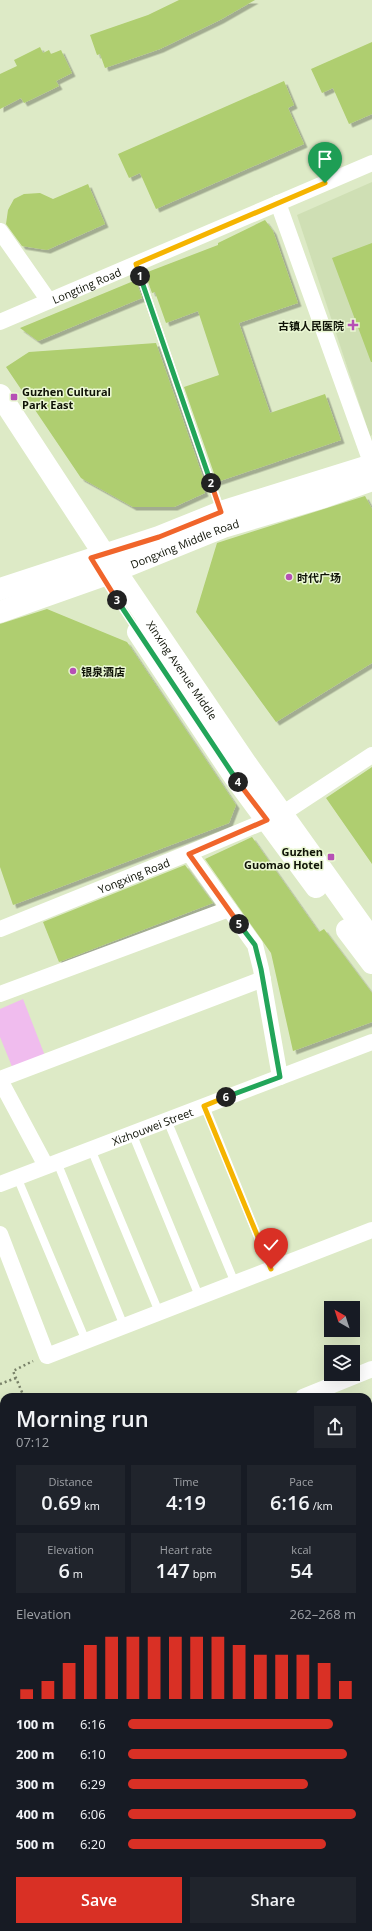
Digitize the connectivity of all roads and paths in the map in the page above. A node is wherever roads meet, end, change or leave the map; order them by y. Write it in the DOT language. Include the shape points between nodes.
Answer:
graph roads {
  1 [pos="372,162"];
  2 [pos="278,203"];
  3 [pos="0,231"];
  4 [pos="136,264"];
  5 [pos="49,301"];
  6 [pos="0,322"];
  7 [pos="0,395"];
  8 [pos="0,422"];
  9 [pos="35,461"];
  10 [pos="372,465"];
  11 [pos="372,480"];
  12 [pos="221,512"];
  13 [pos="103,565"];
  14 [pos="0,589"];
  15 [pos="0,612"];
  16 [pos="372,755"];
  17 [pos="274,817"];
  18 [pos="189,854"];
  19 [pos="229,909"];
  20 [pos="1,926"];
  21 [pos="372,940"];
  22 [pos="372,963"];
  23 [pos="263,979"];
  24 [pos="0,994"];
  25 [pos="372,1042"];
  26 [pos="280,1077"];
  27 [pos="0,1080"];
  28 [pos="204,1106"];
  29 [pos="167,1120"];
  30 [pos="132,1133"];
  31 [pos="91,1149"];
  32 [pos="51,1164"];
  33 [pos="18,1177"];
  34 [pos="0,1184"];
  35 [pos="372,1230"];
  36 [pos="0,1234"];
  37 [pos="271,1269"];
  38 [pos="235,1283"];
  39 [pos="199,1296"];
  40 [pos="159,1312"];
  41 [pos="124,1326"];
  42 [pos="86,1341"];
  43 [pos="47,1356"];
  44 [pos="372,1369"];
  45 [pos="16,1378"];
  46 [pos="0,1384"];
  47 [pos="22,1393"];
  48 [pos="313,1393"];
  1 -- 2 [label="street, Longting Road"];
  2 -- 4 [label="street, Longting Road"];
  2 -- 10 [label="street"];
  3 -- 5 [label="street"];
  4 -- 5 [label="street, Longting Road"];
  4 -- 12 [label="lane"];
  5 -- 6 [label="street, Longting Road"];
  7 -- 9 [label="main road, Xinxing Avenue Middle"];
  8 -- 9 [label="main road, Xinxing Avenue Middle"];
  9 -- 13 [label="main road, Xinxing Avenue Middle"];
  10 -- 12 [label="main road, Dongxing Middle Road"];
  11 -- 13 [label="main road, Dongxing Middle Road" via="324,498"];
  12 -- 13 [label="main road, Dongxing Middle Road" via="159,537"];
  13 -- 14 [label="main road, Dongxing Middle Road"];
  13 -- 15 [label="main road, Dongxing Middle Road"];
  13 -- 17 [label="main road, Xinxing Avenue Middle" via="234,776"];
  16 -- 17 [label="street, Yongxing Road"];
  17 -- 18 [label="street, Yongxing Road"];
  17 -- 21 [label="main road, Xinxing Avenue Middle"];
  17 -- 22 [label="main road, Xinxing Avenue Middle"];
  18 -- 19 [label="street"];
  18 -- 20 [label="street, Yongxing Road"];
  19 -- 23 [label="street" via="255,945"];
  19 -- 24 [label="street"];
  23 -- 26 [label="street"];
  23 -- 27 [label="street"];
  25 -- 26 [label="street, Xizhouwei Street"];
  26 -- 28 [label="street, Xizhouwei Street"];
  27 -- 32 [label="street"];
  28 -- 29 [label="street, Xizhouwei Street"];
  28 -- 37 [label="lane"];
  29 -- 30 [label="street, Xizhouwei Street"];
  29 -- 38 [label="lane"];
  30 -- 31 [label="street, Xizhouwei Street"];
  30 -- 39 [label="lane"];
  31 -- 32 [label="street, Xizhouwei Street"];
  31 -- 40 [label="lane"];
  32 -- 33 [label="street, Xizhouwei Street"];
  32 -- 41 [label="lane"];
  33 -- 34 [label="street, Xizhouwei Street"];
  33 -- 42 [label="lane"];
  35 -- 37 [label="street"];
  36 -- 43 [label="street"];
  37 -- 38 [label="street"];
  38 -- 39 [label="street"];
  39 -- 40 [label="street"];
  40 -- 41 [label="street"];
  41 -- 42 [label="street"];
  42 -- 43 [label="street"];
  43 -- 45 [label="path" via="13,1371"];
  44 -- 48 [label="street"];
  45 -- 46 [label="path"];
  45 -- 47 [label="path"];
}
